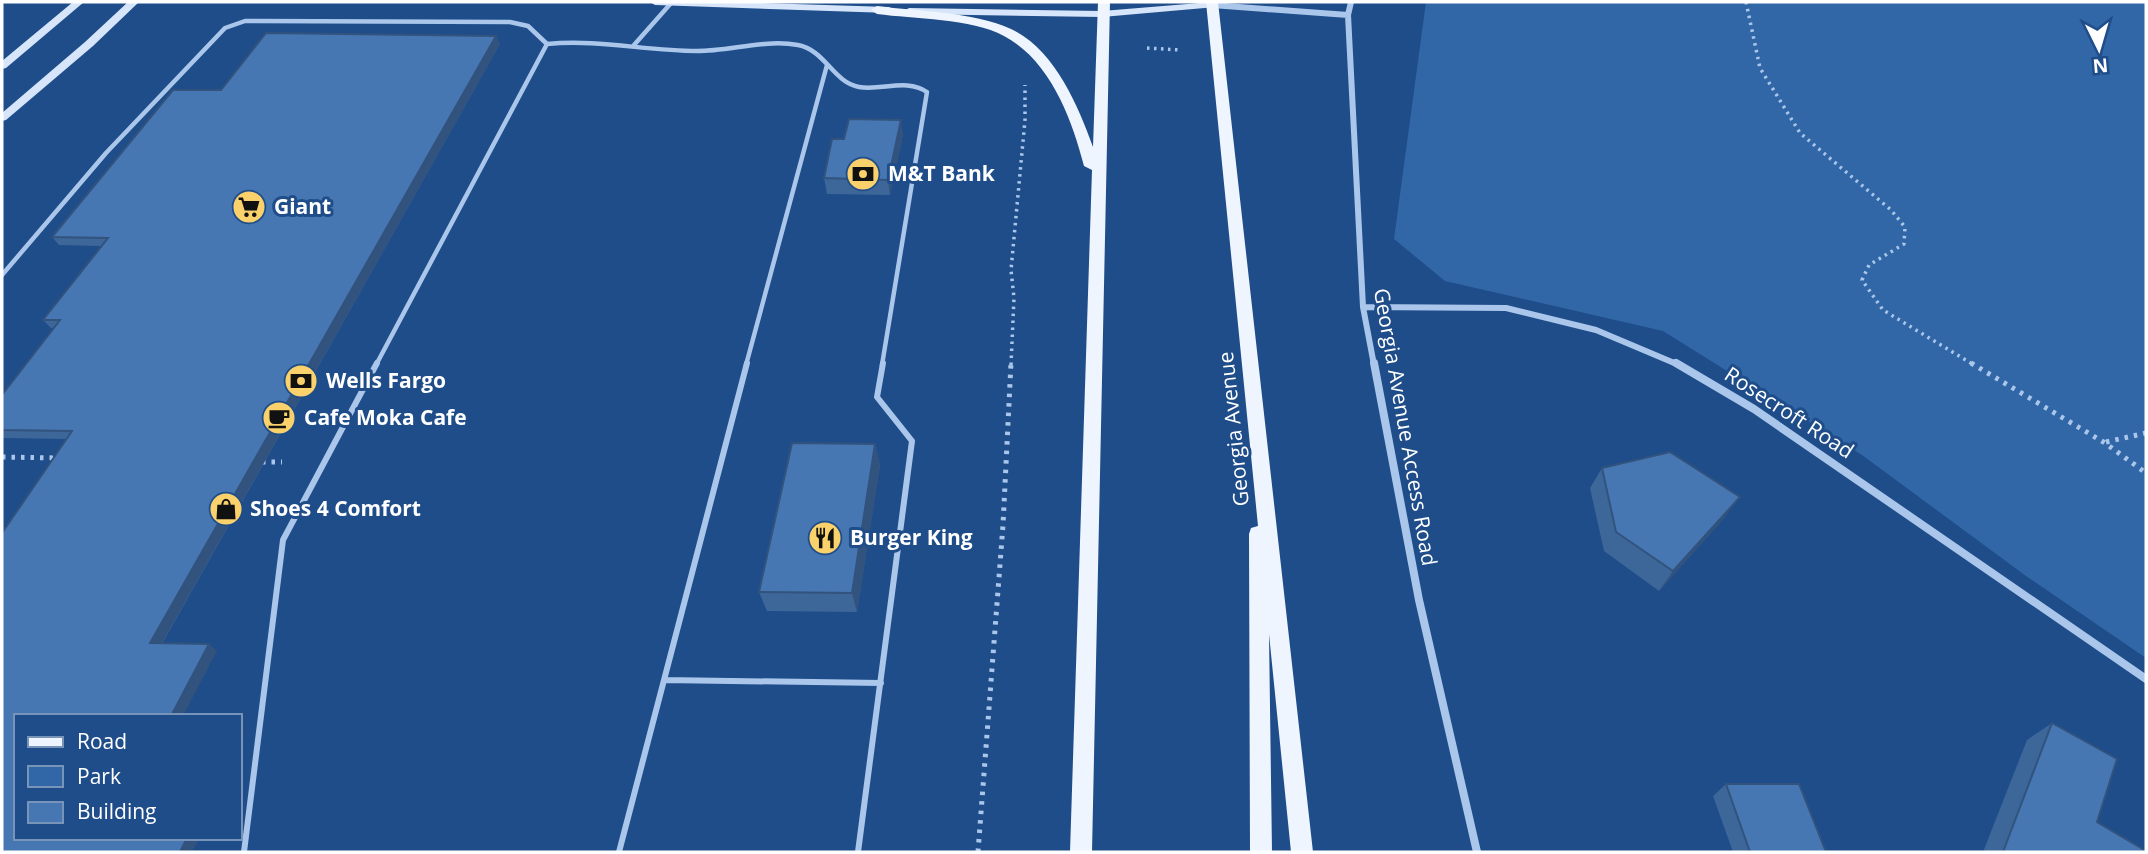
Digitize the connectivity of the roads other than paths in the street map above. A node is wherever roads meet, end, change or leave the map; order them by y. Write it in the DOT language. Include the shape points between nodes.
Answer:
graph roads {
  1 [pos="79,2"];
  2 [pos="134,2"];
  3 [pos="147,2"];
  4 [pos="655,2"];
  5 [pos="672,2"];
  6 [pos="1194,2"];
  7 [pos="1351,2"];
  8 [pos="1212,3"];
  9 [pos="774,4"];
  10 [pos="1103,8"];
  11 [pos="877,10"];
  12 [pos="123,12"];
  13 [pos="1348,15"];
  14 [pos="547,44"];
  15 [pos="634,45"];
  16 [pos="827,65"];
  17 [pos="2,66"];
  18 [pos="2,118"];
  19 [pos="1097,191"];
  20 [pos="2,275"];
  21 [pos="1363,307"];
  22 [pos="1258,440"];
  23 [pos="2146,679"];
  24 [pos="664,680"];
  25 [pos="881,683"];
  26 [pos="244,852"];
  27 [pos="619,852"];
  28 [pos="858,852"];
  29 [pos="1080,852"];
  30 [pos="1261,852"];
  31 [pos="1302,852"];
  32 [pos="1477,852"];
  1 -- 17 [label="street"];
  2 -- 12 [label="street"];
  3 -- 12 [label="street"];
  4 -- 5 [label="street"];
  5 -- 9 [label="street"];
  5 -- 15 [label="lane"];
  6 -- 8 [label="street"];
  7 -- 13 [label="street, Georgia Avenue Access Road"];
  8 -- 10 [label="street"];
  8 -- 13 [label="street"];
  8 -- 22 [label="main road, Georgia Avenue"];
  9 -- 11 [label="street"];
  10 -- 11 [label="street"];
  10 -- 19 [label="main road"];
  11 -- 19 [label="main road" via="984,25 1010,34 1035,55 1071,107 1084,133"];
  12 -- 18 [label="street"];
  13 -- 21 [label="street, Georgia Avenue Access Road"];
  14 -- 15 [label="lane" via="593,40"];
  14 -- 20 [label="lane" via="528,26 510,22 244,22 225,28 106,153"];
  14 -- 26 [label="lane" via="283,540"];
  15 -- 16 [label="lane" via="699,51 798,45"];
  16 -- 24 [label="lane"];
  16 -- 25 [label="lane" via="845,84 860,88 917,86 927,92 877,397 912,441"];
  19 -- 29 [label="main road"];
  21 -- 23 [label="street, Rosecroft Road" via="1506,309 1596,330 1670,359 1754,409"];
  21 -- 32 [label="street, Georgia Avenue Access Road" via="1419,600"];
  22 -- 30 [label="main road"];
  22 -- 31 [label="main road, Georgia Avenue"];
  24 -- 25 [label="lane"];
  24 -- 27 [label="lane"];
  25 -- 28 [label="lane"];
}
